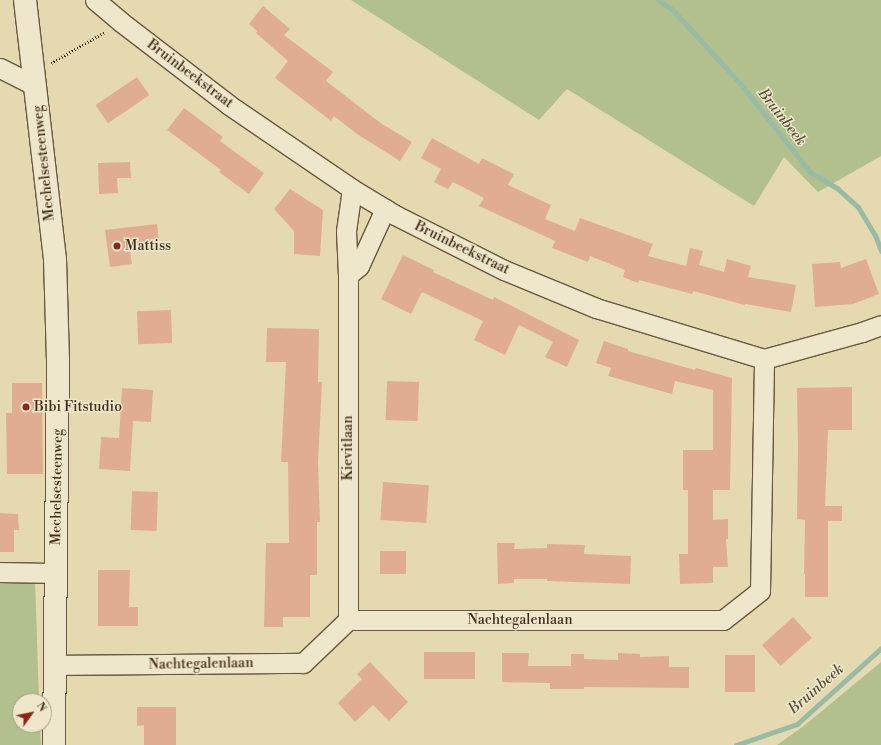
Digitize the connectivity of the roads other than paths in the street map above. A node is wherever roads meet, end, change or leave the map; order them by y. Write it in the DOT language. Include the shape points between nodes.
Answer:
graph roads {
  1 [pos="25,0"];
  2 [pos="95,0"];
  3 [pos="0,68"];
  4 [pos="35,79"];
  5 [pos="352,189"];
  6 [pos="385,209"];
  7 [pos="348,275"];
  8 [pos="881,325"];
  9 [pos="764,359"];
  10 [pos="0,572"];
  11 [pos="55,573"];
  12 [pos="348,620"];
  13 [pos="54,665"];
  14 [pos="54,745"];
  1 -- 4 [label="street, Mechelsesteenweg"];
  2 -- 5 [label="street, Bruinbeekstraat" via="229,105"];
  3 -- 4 [label="street, Mechelsesteenweg"];
  4 -- 11 [label="street, Mechelsesteenweg" via="55,259 58,360"];
  5 -- 6 [label="street, Bruinbeekstraat"];
  5 -- 7 [label="street, Kievitlaan" via="346,231"];
  6 -- 7 [label="street" via="359,266"];
  6 -- 9 [label="street, Bruinbeekstraat" via="504,270 596,308"];
  7 -- 12 [label="street, Kievitlaan"];
  8 -- 9 [label="street"];
  9 -- 12 [label="street, Nachtegalenlaan" via="760,592 723,620"];
  10 -- 11 [label="street"];
  11 -- 13 [label="street, Mechelsesteenweg"];
  12 -- 13 [label="street, Nachtegalenlaan" via="303,663"];
  13 -- 14 [label="street, Mechelsesteenweg"];
}
